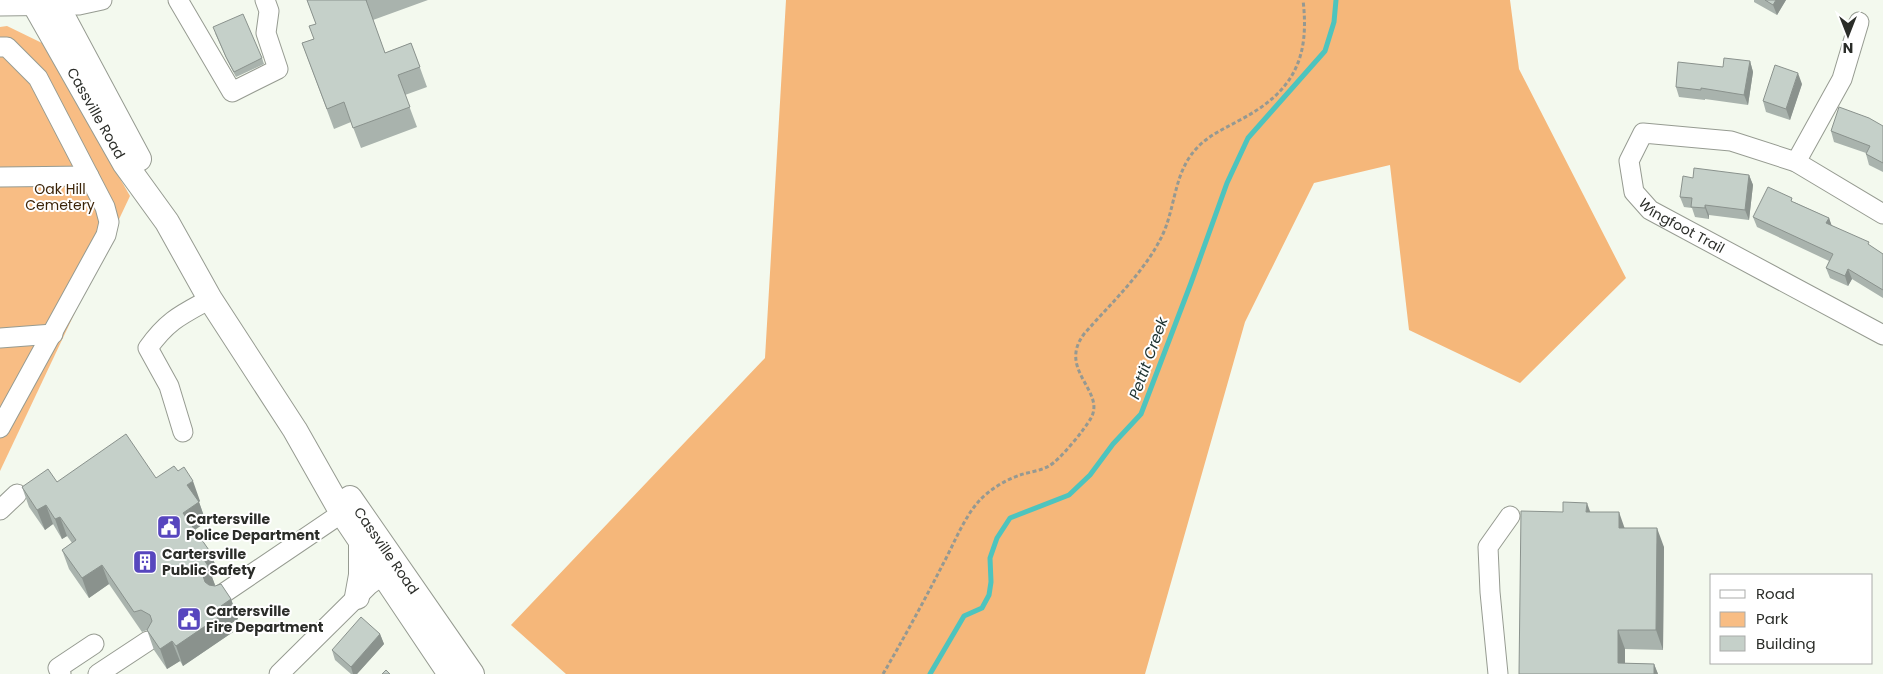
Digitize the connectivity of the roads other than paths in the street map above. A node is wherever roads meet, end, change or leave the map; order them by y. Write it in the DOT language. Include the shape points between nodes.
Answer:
graph roads {
  1 [pos="102,0"];
  2 [pos="178,0"];
  3 [pos="45,3"];
  4 [pos="0,6"];
  5 [pos="267,6"];
  6 [pos="1859,22"];
  7 [pos="0,47"];
  8 [pos="1796,162"];
  9 [pos="89,176"];
  10 [pos="0,177"];
  11 [pos="1883,214"];
  12 [pos="210,299"];
  13 [pos="53,334"];
  14 [pos="1883,335"];
  15 [pos="0,338"];
  16 [pos="0,428"];
  17 [pos="295,430"];
  18 [pos="183,432"];
  19 [pos="17,494"];
  20 [pos="0,510"];
  21 [pos="342,513"];
  22 [pos="1510,516"];
  23 [pos="362,542"];
  24 [pos="390,569"];
  25 [pos="222,594"];
  26 [pos="357,598"];
  27 [pos="148,642"];
  28 [pos="94,644"];
  29 [pos="61,674"];
  30 [pos="98,674"];
  31 [pos="279,674"];
  32 [pos="450,674"];
  33 [pos="472,674"];
  34 [pos="1498,674"];
  1 -- 3 [label="street" via="79,5"];
  2 -- 5 [label="street" via="232,92 278,69 266,33"];
  3 -- 4 [label="street"];
  3 -- 12 [label="main road, Cassville Road" via="125,164 167,222"];
  6 -- 8 [label="street" via="1842,79"];
  7 -- 9 [label="street" via="7,47 38,78"];
  8 -- 11 [label="street, Wingfoot Trail"];
  8 -- 14 [label="street, Wingfoot Trail" via="1731,141 1643,133 1629,161 1634,192 1650,210"];
  9 -- 10 [label="street"];
  9 -- 13 [label="street" via="105,207 108,229"];
  12 -- 17 [label="main road, Cassville Road"];
  12 -- 18 [label="street" via="171,321 148,348 170,386"];
  13 -- 15 [label="street"];
  13 -- 16 [label="street"];
  17 -- 21 [label="main road, Cassville Road"];
  17 -- 24 [label="main road, Cassville Road" via="354,503"];
  19 -- 20 [label="street"];
  21 -- 23 [label="main road, Cassville Road"];
  21 -- 25 [label="street"];
  22 -- 34 [label="street" via="1488,546"];
  23 -- 24 [label="main road, Cassville Road"];
  23 -- 26 [label="main road"];
  24 -- 26 [label="street"];
  24 -- 32 [label="main road, Cassville Road"];
  24 -- 33 [label="main road, Cassville Road"];
  26 -- 31 [label="street"];
  27 -- 30 [label="street"];
  28 -- 29 [label="street" via="58,668"];
}
